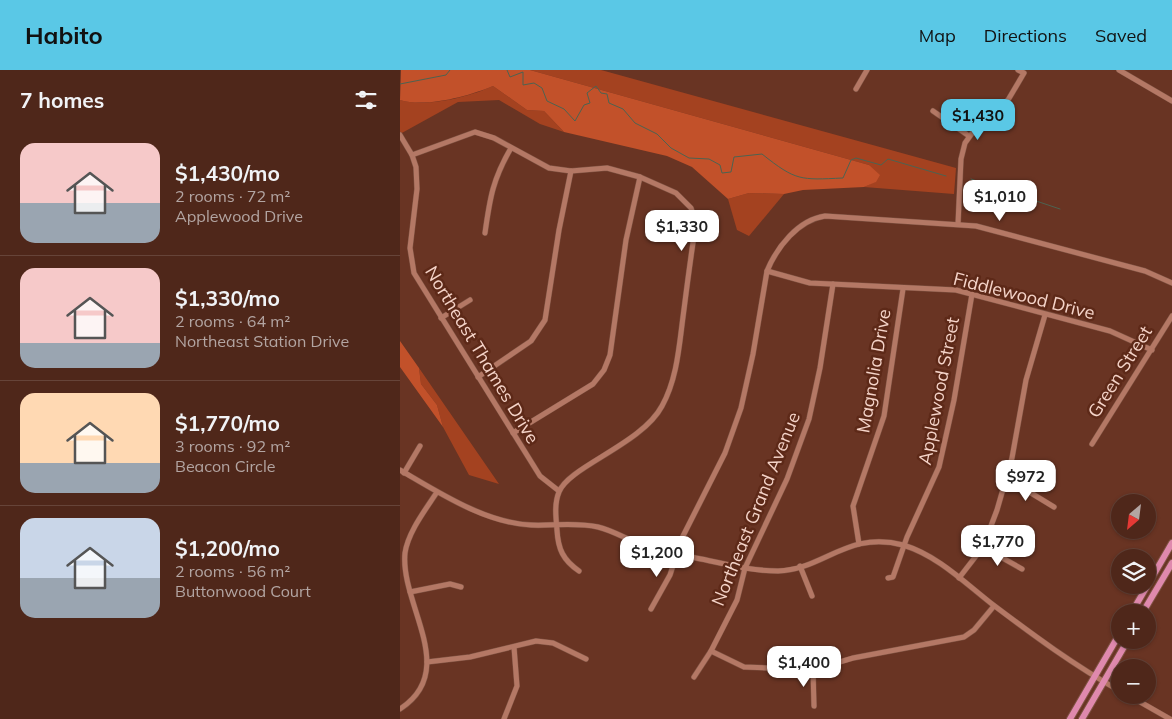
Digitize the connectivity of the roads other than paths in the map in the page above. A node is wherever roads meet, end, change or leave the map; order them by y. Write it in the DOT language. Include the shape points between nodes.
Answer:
graph roads {
  1 [pos="867,70"];
  2 [pos="1018,70"];
  3 [pos="1119,70"];
  4 [pos="856,88"];
  5 [pos="1172,101"];
  6 [pos="932,111"];
  7 [pos="400,135"];
  8 [pos="969,136"];
  9 [pos="511,148"];
  10 [pos="412,155"];
  11 [pos="571,170"];
  12 [pos="640,177"];
  13 [pos="958,224"];
  14 [pos="485,233"];
  15 [pos="767,271"];
  16 [pos="1172,283"];
  17 [pos="833,284"];
  18 [pos="903,289"];
  19 [pos="972,294"];
  20 [pos="470,300"];
  21 [pos="1045,315"];
  22 [pos="1172,316"];
  23 [pos="441,318"];
  24 [pos="1152,350"];
  25 [pos="478,377"];
  26 [pos="513,433"];
  27 [pos="1092,444"];
  28 [pos="420,446"];
  29 [pos="402,472"];
  30 [pos="1004,484"];
  31 [pos="559,491"];
  32 [pos="437,492"];
  33 [pos="1054,507"];
  34 [pos="556,524"];
  35 [pos="1172,543"];
  36 [pos="859,544"];
  37 [pos="905,546"];
  38 [pos="983,547"];
  39 [pos="402,550"];
  40 [pos="676,554"];
  41 [pos="1172,563"];
  42 [pos="800,566"];
  43 [pos="745,568"];
  44 [pos="1022,569"];
  45 [pos="579,571"];
  46 [pos="888,578"];
  47 [pos="958,578"];
  48 [pos="461,587"];
  49 [pos="410,592"];
  50 [pos="812,596"];
  51 [pos="1137,604"];
  52 [pos="1149,604"];
  53 [pos="994,606"];
  54 [pos="651,609"];
  55 [pos="514,647"];
  56 [pos="1111,649"];
  57 [pos="1123,649"];
  58 [pos="711,651"];
  59 [pos="586,659"];
  60 [pos="427,662"];
  61 [pos="813,670"];
  62 [pos="694,677"];
  63 [pos="1095,677"];
  64 [pos="1103,682"];
  65 [pos="1111,686"];
  66 [pos="1144,704"];
  67 [pos="814,706"];
  68 [pos="400,709"];
  69 [pos="504,719"];
  70 [pos="1070,719"];
  71 [pos="1082,719"];
  72 [pos="1170,719"];
  1 -- 4 [label="street"];
  2 -- 8 [label="street" via="1024,73 1008,100"];
  3 -- 5 [label="street"];
  6 -- 8 [label="street"];
  7 -- 10 [label="street, Northeast Thames Drive"];
  8 -- 13 [label="street" via="962,159"];
  9 -- 10 [label="street" via="475,132"];
  9 -- 11 [label="street" via="542,165"];
  9 -- 14 [label="street" via="490,194"];
  10 -- 23 [label="street, Northeast Thames Drive" via="417,189 410,248 414,273"];
  11 -- 12 [label="street" via="607,168"];
  11 -- 25 [label="street" via="545,320 532,341"];
  12 -- 26 [label="street" via="626,240 610,355 604,370 593,384"];
  12 -- 31 [label="street" via="676,193 691,208 696,223 674,375 662,406 646,428 572,476"];
  13 -- 15 [label="street" via="817,217 791,235"];
  13 -- 16 [label="street" via="1145,271"];
  15 -- 17 [label="street, Fiddlewood Drive" via="799,282"];
  15 -- 40 [label="street" via="741,408 725,454"];
  17 -- 18 [label="street, Fiddlewood Drive"];
  17 -- 43 [label="street, Northeast Grand Avenue" via="809,419 787,479"];
  18 -- 19 [label="street, Fiddlewood Drive"];
  18 -- 36 [label="street, Magnolia Drive" via="884,416 853,506"];
  19 -- 21 [label="street, Fiddlewood Drive"];
  19 -- 37 [label="street, Applewood Street" via="944,448 934,481"];
  20 -- 23 [label="street"];
  21 -- 24 [label="street, Fiddlewood Drive" via="1110,331"];
  21 -- 30 [label="street" via="1026,380 1016,440"];
  22 -- 24 [label="street, Green Street"];
  23 -- 25 [label="street, Northeast Thames Drive"];
  24 -- 27 [label="street, Green Street"];
  25 -- 26 [label="street, Northeast Thames Drive"];
  26 -- 31 [label="street, Northeast Thames Drive" via="540,476"];
  28 -- 29 [label="street"];
  29 -- 32 [label="street"];
  30 -- 33 [label="street" via="1031,493"];
  30 -- 38 [label="street"];
  31 -- 34 [label="street"];
  32 -- 34 [label="street" via="465,507 505,520 530,525"];
  32 -- 39 [label="street"];
  34 -- 40 [label="street" via="599,528 646,547"];
  34 -- 45 [label="street" via="560,551"];
  35 -- 51 [label="main road"];
  36 -- 37 [label="street" via="879,542"];
  36 -- 42 [label="street"];
  37 -- 46 [label="street, Applewood Street" via="893,577"];
  37 -- 47 [label="street" via="932,559"];
  38 -- 44 [label="street"];
  38 -- 47 [label="street"];
  39 -- 49 [label="street"];
  40 -- 43 [label="street"];
  40 -- 54 [label="street" via="670,575"];
  41 -- 52 [label="main road"];
  42 -- 43 [label="street" via="779,571"];
  42 -- 50 [label="street"];
  43 -- 58 [label="street, Northeast Grand Avenue" via="737,600"];
  47 -- 53 [label="street"];
  48 -- 49 [label="street" via="450,584"];
  49 -- 60 [label="street"];
  53 -- 61 [label="street" via="964,637 853,658"];
  53 -- 63 [label="street"];
  55 -- 59 [label="street" via="536,641 553,643"];
  55 -- 60 [label="street"];
  55 -- 69 [label="street" via="517,686"];
  56 -- 63 [label="main road"];
  57 -- 64 [label="main road"];
  58 -- 61 [label="street" via="744,666"];
  58 -- 62 [label="street, Northeast Grand Avenue"];
  60 -- 68 [label="street" via="424,683 417,695"];
  61 -- 67 [label="street"];
  63 -- 64 [label="street"];
  63 -- 70 [label="main road"];
  64 -- 65 [label="street"];
  64 -- 71 [label="main road"];
  66 -- 72 [label="street"];
}
